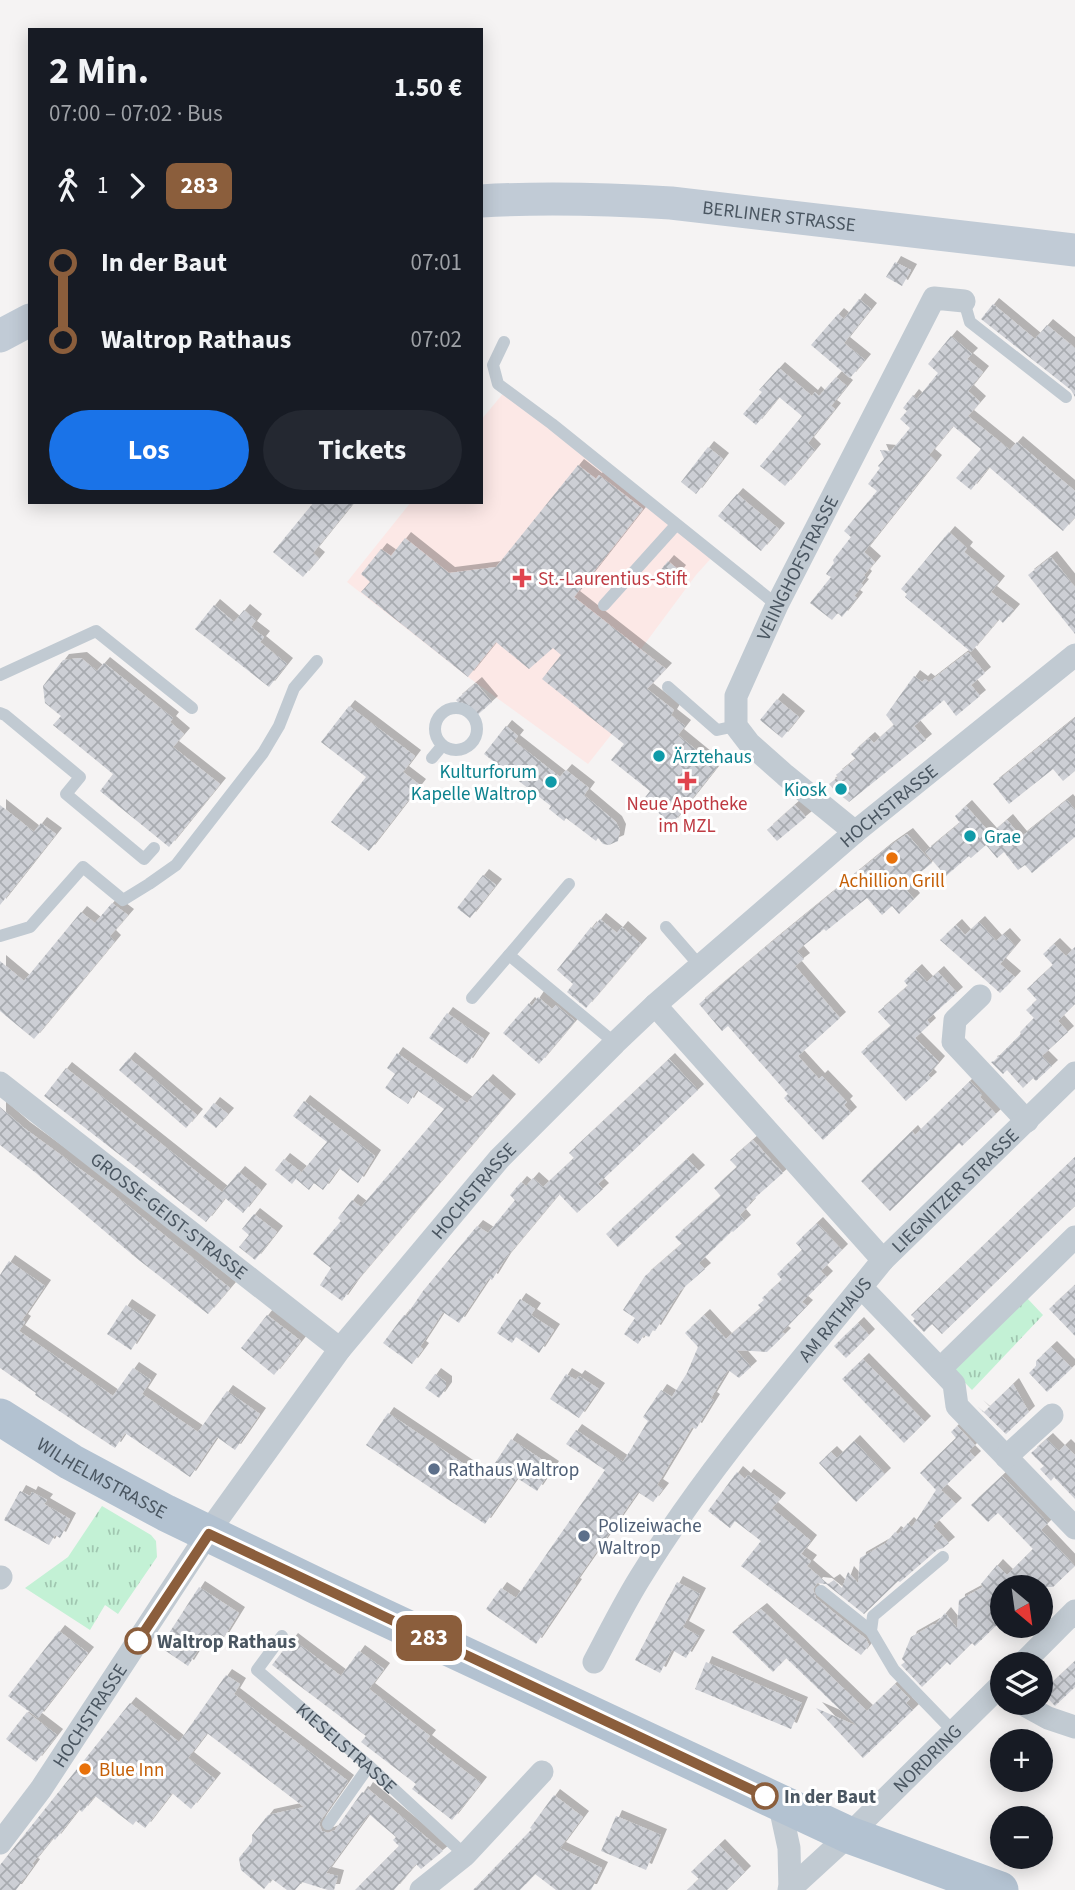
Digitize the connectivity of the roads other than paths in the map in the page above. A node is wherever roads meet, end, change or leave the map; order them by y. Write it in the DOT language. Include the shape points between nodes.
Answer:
graph roads {
  1 [pos="483,201"];
  2 [pos="1075,250"];
  3 [pos="964,301"];
  4 [pos="28,321"];
  5 [pos="0,337"];
  6 [pos="504,342"];
  7 [pos="1071,402"];
  8 [pos="676,525"];
  9 [pos="604,605"];
  10 [pos="777,605"];
  11 [pos="1075,655"];
  12 [pos="317,661"];
  13 [pos="0,674"];
  14 [pos="668,687"];
  15 [pos="192,708"];
  16 [pos="0,713"];
  17 [pos="736,726"];
  18 [pos="442,746"];
  19 [pos="432,758"];
  20 [pos="855,832"];
  21 [pos="154,848"];
  22 [pos="569,884"];
  23 [pos="666,927"];
  24 [pos="0,936"];
  25 [pos="509,955"];
  26 [pos="700,966"];
  27 [pos="980,996"];
  28 [pos="472,998"];
  29 [pos="656,1005"];
  30 [pos="615,1043"];
  31 [pos="1075,1073"];
  32 [pos="0,1083"];
  33 [pos="1027,1121"];
  34 [pos="1075,1237"];
  35 [pos="883,1260"];
  36 [pos="861,1287"];
  37 [pos="340,1349"];
  38 [pos="940,1369"];
  39 [pos="1052,1415"];
  40 [pos="0,1417"];
  41 [pos="1006,1457"];
  42 [pos="1075,1528"];
  43 [pos="209,1534"];
  44 [pos="943,1557"];
  45 [pos="821,1591"];
  46 [pos="1075,1611"];
  47 [pos="871,1631"];
  48 [pos="282,1636"];
  49 [pos="1034,1652"];
  50 [pos="594,1662"];
  51 [pos="990,1698"];
  52 [pos="1043,1715"];
  53 [pos="1075,1727"];
  54 [pos="953,1731"];
  55 [pos="369,1766"];
  56 [pos="542,1772"];
  57 [pos="779,1802"];
  58 [pos="328,1824"];
  59 [pos="849,1835"];
  60 [pos="0,1843"];
  61 [pos="465,1855"];
  62 [pos="421,1890"];
  63 [pos="790,1890"];
  64 [pos="1000,1890"];
  1 -- 2 [label="main road, BERLINER STRASSE" via="671,203"];
  3 -- 7 [label="lane" via="970,322"];
  3 -- 10 [label="street, VEIINGHOFSTRASSE" via="934,298"];
  4 -- 5 [label="main road"];
  6 -- 8 [label="lane" via="493,365 498,384"];
  8 -- 9 [label="lane"];
  8 -- 10 [label="lane"];
  10 -- 17 [label="street, VEIINGHOFSTRASSE" via="736,696"];
  11 -- 20 [label="street, HOCHSTRASSE"];
  12 -- 24 [label="lane" via="294,688 262,753 176,865 123,900 83,867 30,927"];
  13 -- 15 [label="lane" via="96,631"];
  14 -- 17 [label="lane" via="717,730"];
  16 -- 21 [label="lane" via="79,777 66,794 144,859"];
  17 -- 20 [label="street" via="763,756"];
  18 -- 19 [label="lane"];
  20 -- 26 [label="street, HOCHSTRASSE"];
  22 -- 25 [label="lane"];
  23 -- 26 [label="lane"];
  25 -- 28 [label="lane"];
  25 -- 30 [label="lane"];
  26 -- 29 [label="street, HOCHSTRASSE"];
  27 -- 33 [label="street, LIEGNITZER STRASSE" via="955,1020 953,1042"];
  29 -- 30 [label="street, HOCHSTRASSE"];
  29 -- 35 [label="street, AM RATHAUS"];
  30 -- 37 [label="street, HOCHSTRASSE" via="499,1159"];
  31 -- 33 [label="street, LIEGNITZER STRASSE"];
  32 -- 37 [label="street, GROSSE-GEIST-STRASSE"];
  33 -- 35 [label="street, LIEGNITZER STRASSE"];
  34 -- 38 [label="street"];
  35 -- 36 [label="street, AM RATHAUS"];
  36 -- 38 [label="street"];
  36 -- 50 [label="street, AM RATHAUS" via="696,1494 642,1574"];
  37 -- 43 [label="street, HOCHSTRASSE"];
  38 -- 41 [label="street" via="954,1384 957,1406"];
  39 -- 41 [label="street"];
  40 -- 43 [label="main road, WILHELMSTRASSE" via="71,1462"];
  41 -- 42 [label="street"];
  43 -- 57 [label="main road, WILHELMSTRASSE"];
  43 -- 60 [label="street, HOCHSTRASSE" via="41,1789"];
  44 -- 47 [label="lane" via="873,1616"];
  45 -- 47 [label="lane"];
  46 -- 49 [label="street"];
  47 -- 54 [label="lane" via="894,1670"];
  48 -- 55 [label="lane, KIESELSTRASSE" via="257,1670"];
  51 -- 54 [label="street, NORDRING"];
  52 -- 53 [label="street"];
  54 -- 59 [label="street, NORDRING"];
  55 -- 58 [label="lane"];
  55 -- 61 [label="lane, KIESELSTRASSE"];
  56 -- 61 [label="street"];
  57 -- 59 [label="main road, WILHELMSTRASSE"];
  57 -- 63 [label="street, NORDRING" via="789,1848"];
  59 -- 63 [label="street, NORDRING"];
  59 -- 64 [label="main road, WILHELMSTRASSE"];
  61 -- 62 [label="street"];
}
